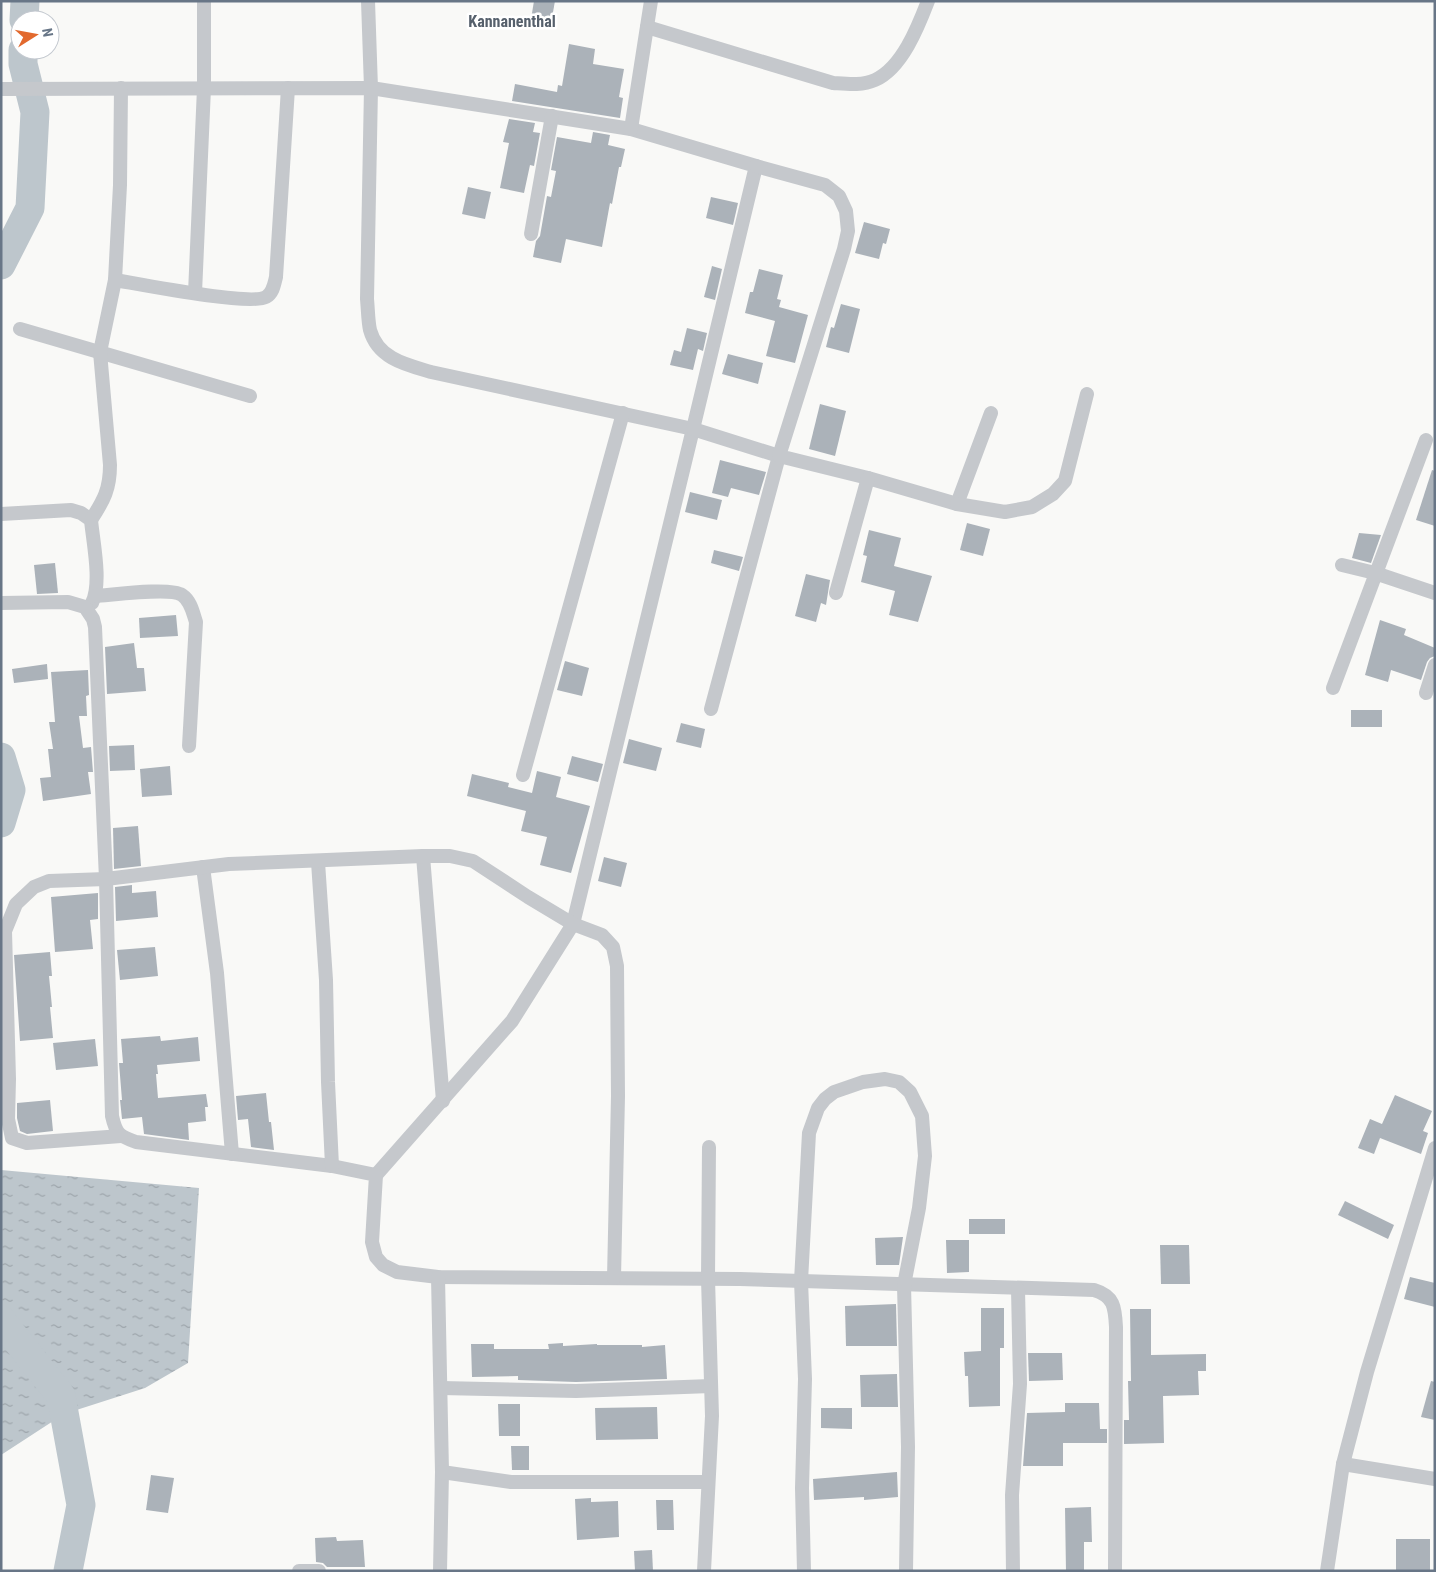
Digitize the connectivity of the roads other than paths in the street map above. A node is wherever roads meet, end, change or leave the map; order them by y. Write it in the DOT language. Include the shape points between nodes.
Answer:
graph roads {
  1 [pos="204,1"];
  2 [pos="368,1"];
  3 [pos="651,1"];
  4 [pos="928,1"];
  5 [pos="647,27"];
  6 [pos="1,88"];
  7 [pos="121,88"];
  8 [pos="204,88"];
  9 [pos="288,88"];
  10 [pos="371,88"];
  11 [pos="552,116"];
  12 [pos="631,129"];
  13 [pos="756,166"];
  14 [pos="531,234"];
  15 [pos="115,280"];
  16 [pos="195,293"];
  17 [pos="20,328"];
  18 [pos="100,352"];
  19 [pos="1087,394"];
  20 [pos="250,396"];
  21 [pos="623,413"];
  22 [pos="991,413"];
  23 [pos="693,429"];
  24 [pos="1426,440"];
  25 [pos="779,456"];
  26 [pos="868,478"];
  27 [pos="957,504"];
  28 [pos="1,514"];
  29 [pos="91,520"];
  30 [pos="1342,564"];
  31 [pos="1376,572"];
  32 [pos="836,593"];
  33 [pos="1435,593"];
  34 [pos="96,596"];
  35 [pos="1,603"];
  36 [pos="89,610"];
  37 [pos="1435,665"];
  38 [pos="1333,688"];
  39 [pos="1426,693"];
  40 [pos="711,709"];
  41 [pos="189,746"];
  42 [pos="523,775"];
  43 [pos="423,856"];
  44 [pos="318,862"];
  45 [pos="203,867"];
  46 [pos="106,878"];
  47 [pos="573,924"];
  48 [pos="443,1101"];
  49 [pos="120,1136"];
  50 [pos="709,1147"];
  51 [pos="1435,1148"];
  52 [pos="232,1154"];
  53 [pos="332,1166"];
  54 [pos="1431,1170"];
  55 [pos="376,1175"];
  56 [pos="438,1277"];
  57 [pos="614,1278"];
  58 [pos="708,1279"];
  59 [pos="801,1281"];
  60 [pos="904,1285"];
  61 [pos="1018,1289"];
  62 [pos="711,1386"];
  63 [pos="441,1388"];
  64 [pos="1343,1464"];
  65 [pos="442,1472"];
  66 [pos="1435,1479"];
  67 [pos="708,1482"];
  68 [pos="299,1571"];
  69 [pos="319,1571"];
  70 [pos="440,1571"];
  71 [pos="704,1571"];
  72 [pos="804,1571"];
  73 [pos="906,1571"];
  74 [pos="1013,1571"];
  75 [pos="1115,1571"];
  76 [pos="1327,1571"];
  1 -- 8 [label="street"];
  2 -- 10 [label="street"];
  3 -- 5 [label="street"];
  4 -- 5 [label="street" via="916,30 895,65 876,80 856,85 833,83"];
  5 -- 12 [label="street"];
  6 -- 7 [label="street"];
  7 -- 8 [label="street"];
  7 -- 15 [label="street"];
  8 -- 9 [label="street"];
  8 -- 16 [label="street"];
  9 -- 10 [label="street"];
  9 -- 16 [label="street" via="274,290 266,297 254,300"];
  10 -- 11 [label="street"];
  10 -- 21 [label="street" via="367,299 371,332 381,351 399,363 432,372"];
  11 -- 12 [label="street"];
  11 -- 14 [label="street"];
  12 -- 13 [label="street"];
  13 -- 23 [label="street"];
  13 -- 25 [label="street" via="825,185 839,196 846,211 848,231"];
  15 -- 16 [label="street"];
  15 -- 18 [label="street"];
  17 -- 18 [label="street"];
  18 -- 20 [label="street"];
  18 -- 29 [label="street" via="110,482 105,499"];
  19 -- 27 [label="street" via="1064,481 1053,494 1032,507 1006,512"];
  21 -- 23 [label="street"];
  21 -- 42 [label="street"];
  22 -- 27 [label="street"];
  23 -- 25 [label="street"];
  23 -- 47 [label="street"];
  24 -- 31 [label="street"];
  25 -- 26 [label="street"];
  25 -- 40 [label="street"];
  26 -- 27 [label="street"];
  26 -- 32 [label="street"];
  28 -- 29 [label="street" via="71,510"];
  29 -- 34 [label="street"];
  30 -- 31 [label="street"];
  31 -- 33 [label="street"];
  31 -- 38 [label="street"];
  34 -- 36 [label="street"];
  34 -- 41 [label="street" via="167,592 182,594 191,604 196,622"];
  35 -- 36 [label="street" via="68,602"];
  36 -- 46 [label="street" via="95,627"];
  37 -- 39 [label="street"];
  43 -- 44 [label="street"];
  43 -- 47 [label="street" via="450,856 472,862"];
  43 -- 48 [label="street"];
  44 -- 45 [label="street"];
  44 -- 53 [label="street" via="326,980"];
  45 -- 46 [label="street"];
  45 -- 52 [label="street" via="217,972"];
  46 -- 49 [label="street" via="112,1116"];
  46 -- 49 [label="street" via="49,881 34,887 16,904 5,931 8,1118 12,1138 27,1143"];
  47 -- 48 [label="street" via="512,1021"];
  47 -- 57 [label="street" via="602,935 613,947 617,966"];
  48 -- 55 [label="street"];
  49 -- 52 [label="street" via="136,1142"];
  50 -- 58 [label="street"];
  51 -- 54 [label="street"];
  52 -- 53 [label="street"];
  53 -- 55 [label="street"];
  54 -- 64 [label="street" via="1367,1372"];
  55 -- 56 [label="street" via="372,1242 376,1257 397,1272"];
  56 -- 57 [label="street"];
  56 -- 63 [label="street"];
  57 -- 58 [label="street"];
  58 -- 59 [label="street"];
  58 -- 62 [label="street"];
  59 -- 60 [label="street"];
  59 -- 60 [label="street" via="810,1133 818,1108 834,1092 863,1082 885,1079 899,1082 910,1092 922,1116 925,1156"];
  59 -- 72 [label="street" via="805,1379"];
  60 -- 61 [label="street"];
  60 -- 73 [label="street" via="908,1447"];
  61 -- 74 [label="street" via="1020,1384 1012,1495"];
  61 -- 75 [label="street" via="1094,1290 1112,1301 1116,1327"];
  62 -- 63 [label="street" via="576,1390"];
  62 -- 67 [label="street"];
  63 -- 65 [label="street"];
  64 -- 66 [label="street"];
  64 -- 76 [label="street"];
  65 -- 67 [label="street" via="511,1482"];
  65 -- 70 [label="street"];
  67 -- 71 [label="street"];
  68 -- 69 [label="street"];
}
